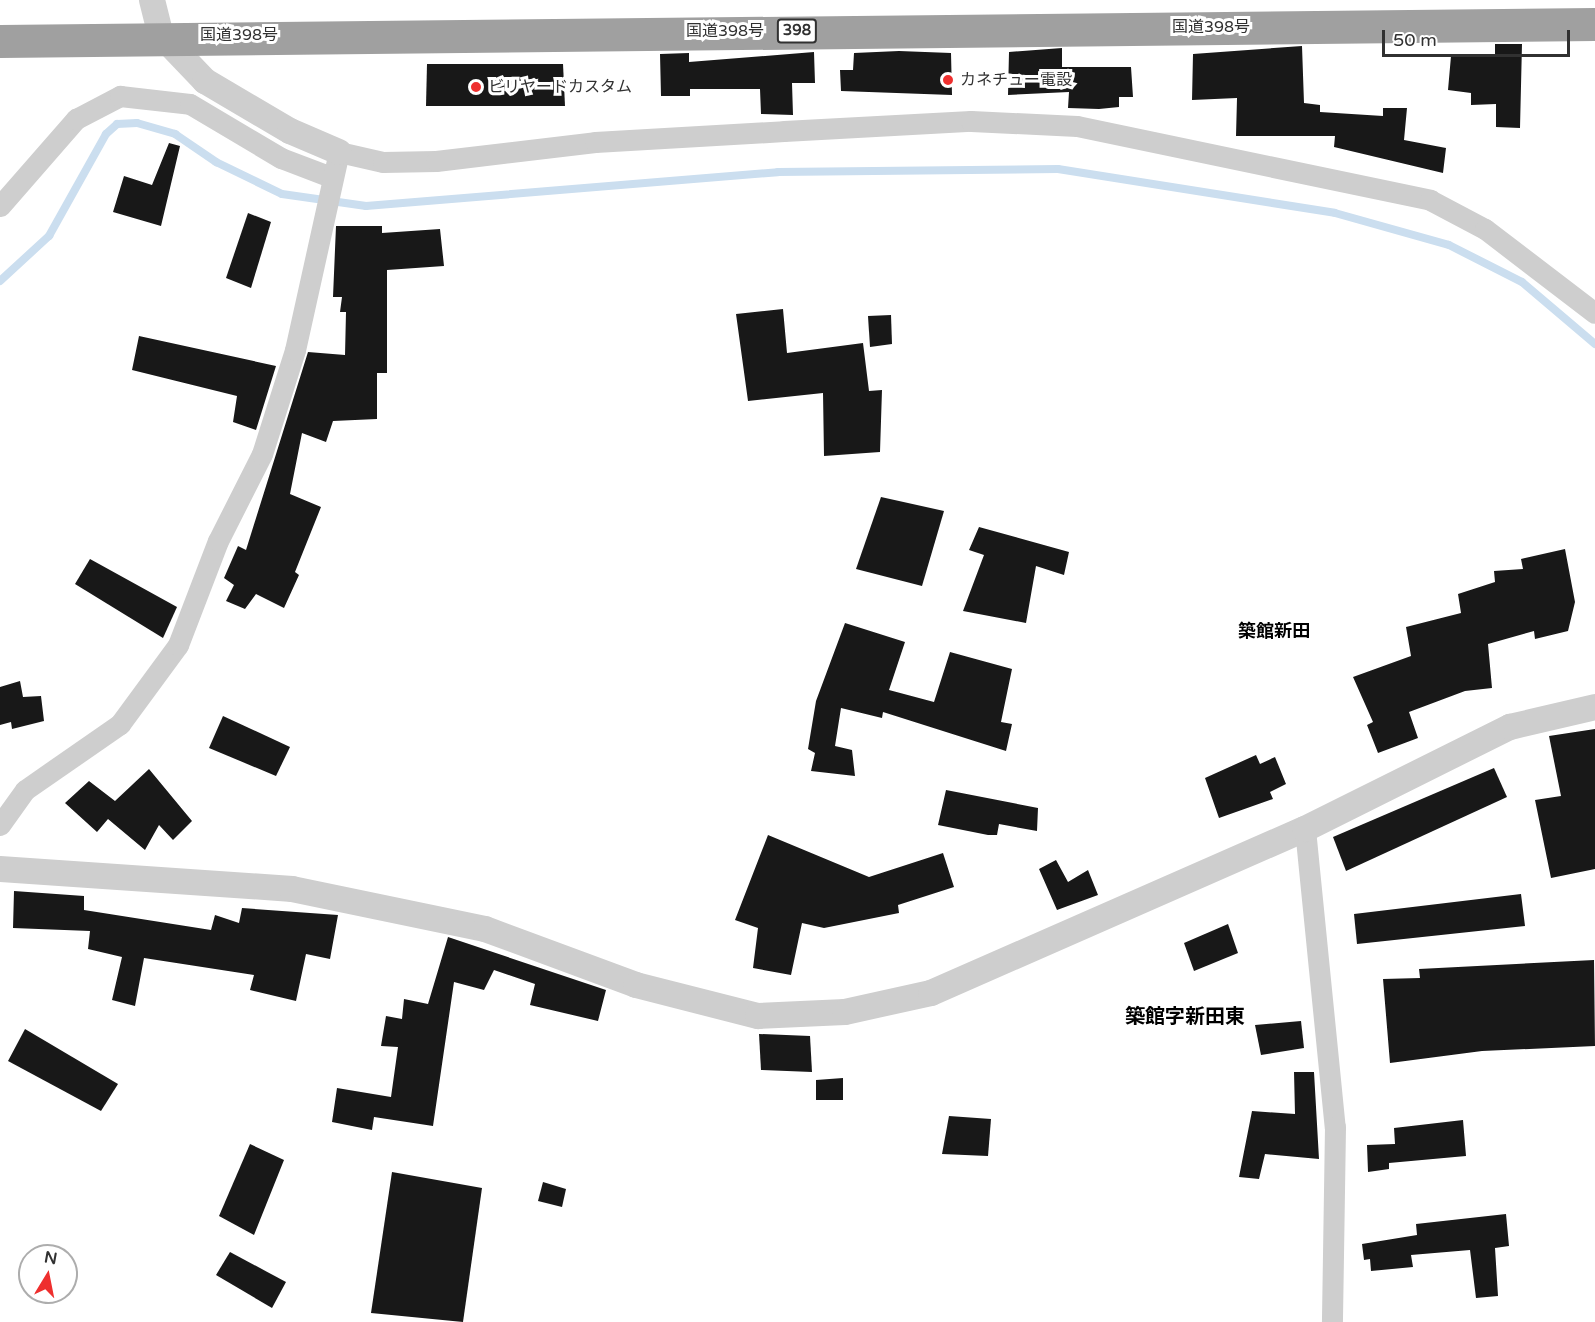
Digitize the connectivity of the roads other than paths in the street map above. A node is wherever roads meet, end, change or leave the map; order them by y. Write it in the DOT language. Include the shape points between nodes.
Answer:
graph roads {
  1 [pos="152,0"];
  2 [pos="1595,24"];
  3 [pos="161,35"];
  4 [pos="0,41"];
  5 [pos="339,152"];
  6 [pos="330,182"];
  7 [pos="0,206"];
  8 [pos="1595,313"];
  9 [pos="1595,707"];
  10 [pos="0,825"];
  11 [pos="1305,829"];
  12 [pos="0,869"];
  13 [pos="1332,1322"];
  1 -- 3 [label="street"];
  2 -- 3 [label="highway, 国道398号 / 398"];
  3 -- 4 [label="highway, 国道398号 / 398"];
  3 -- 5 [label="street" via="205,81 290,131"];
  5 -- 6 [label="street"];
  5 -- 8 [label="street" via="383,162 436,161 595,142 971,121 1077,126 1430,200 1485,229"];
  6 -- 7 [label="street" via="190,104 120,96 76,119"];
  6 -- 10 [label="street" via="295,350 262,454 218,541 178,645 120,724 25,790"];
  9 -- 11 [label="street" via="1510,727"];
  11 -- 12 [label="street" via="931,993 845,1012 758,1016 636,985 485,929 292,889"];
  11 -- 13 [label="street" via="1335,1127"];
}
